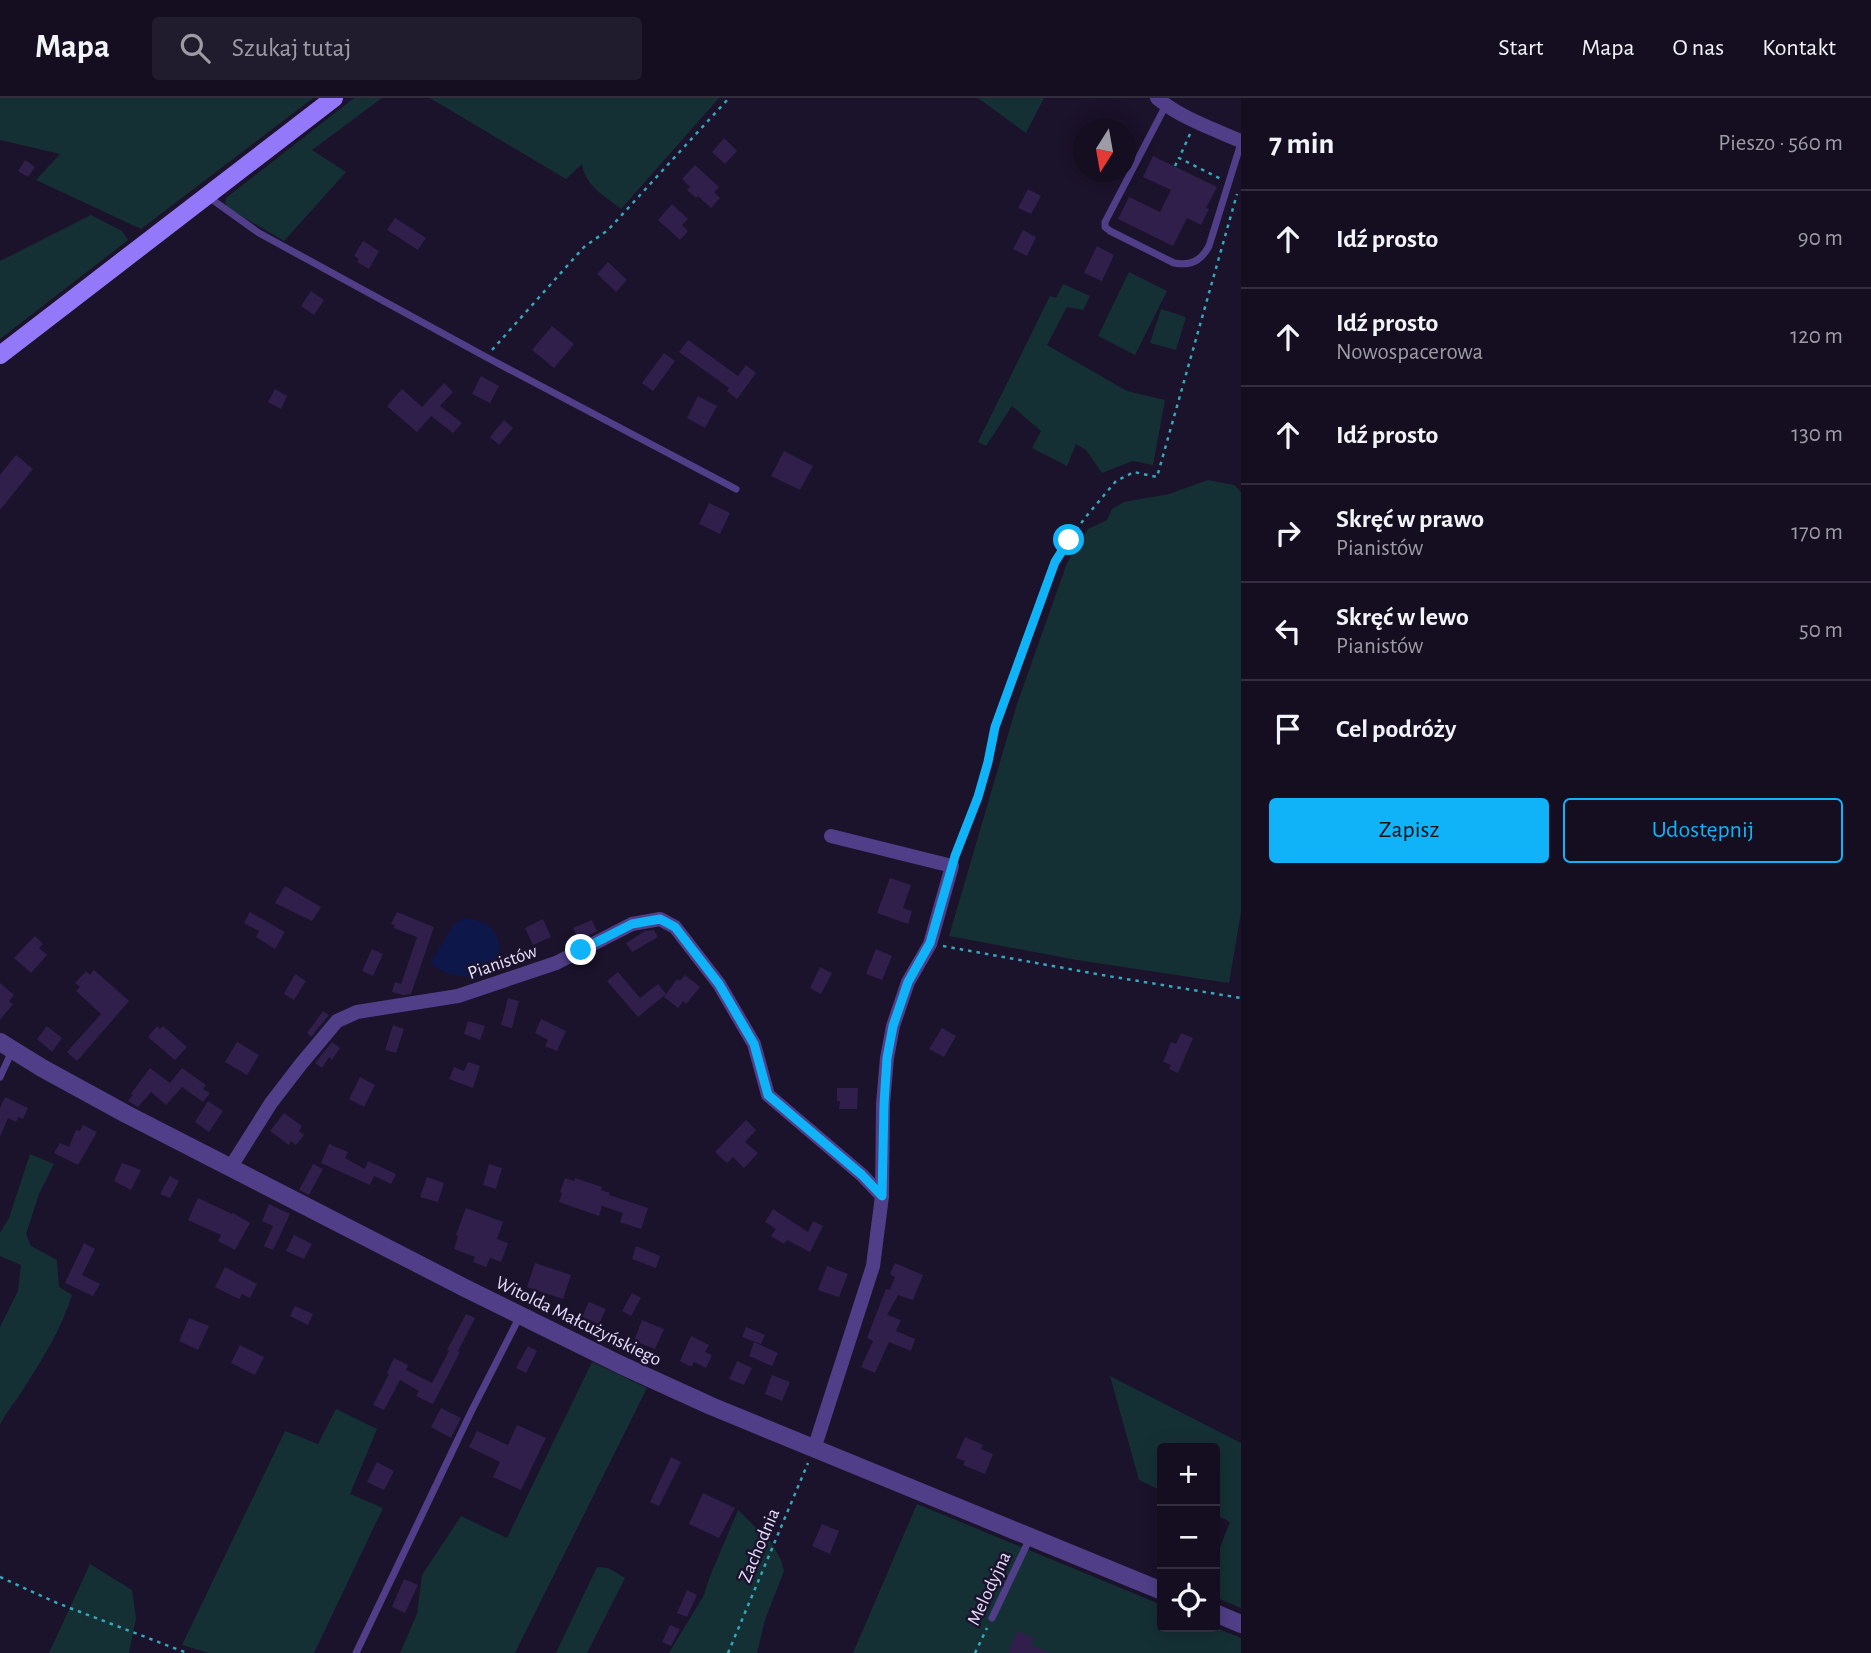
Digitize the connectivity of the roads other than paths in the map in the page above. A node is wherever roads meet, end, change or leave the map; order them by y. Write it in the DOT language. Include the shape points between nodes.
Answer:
graph roads {
  1 [pos="334,98"];
  2 [pos="1161,102"];
  3 [pos="1241,142"];
  4 [pos="206,196"];
  5 [pos="0,355"];
  6 [pos="736,489"];
  7 [pos="831,836"];
  8 [pos="6,1046"];
  9 [pos="0,1077"];
  10 [pos="230,1168"];
  11 [pos="882,1196"];
  12 [pos="520,1315"];
  13 [pos="814,1449"];
  14 [pos="1030,1537"];
  15 [pos="1157,1589"];
  16 [pos="1220,1615"];
  17 [pos="992,1618"];
  18 [pos="1241,1624"];
  19 [pos="356,1653"];
  1 -- 4 [label="main road"];
  2 -- 3 [label="street"];
  2 -- 3 [label="lane" via="1105,222 1110,231 1174,263 1198,261 1209,246"];
  4 -- 5 [label="main road"];
  4 -- 6 [label="lane" via="259,233"];
  7 -- 11 [label="street" via="952,866 930,943 908,982 893,1026 884,1104"];
  8 -- 9 [label="lane"];
  8 -- 10 [label="street, Witolda Małcużyńskiego"];
  10 -- 11 [label="street, Pianistów" via="271,1103 337,1021 357,1012 458,996 556,963 632,924 660,919 675,927 719,984 754,1044 768,1095"];
  10 -- 12 [label="street, Witolda Małcużyńskiego"];
  11 -- 13 [label="street" via="873,1266"];
  12 -- 13 [label="street, Witolda Małcużyńskiego" via="632,1370"];
  12 -- 19 [label="lane"];
  13 -- 14 [label="street, Witolda Małcużyńskiego"];
  14 -- 15 [label="street, Witolda Małcużyńskiego"];
  14 -- 17 [label="lane, Melodyjna"];
  16 -- 18 [label="street"];
}
